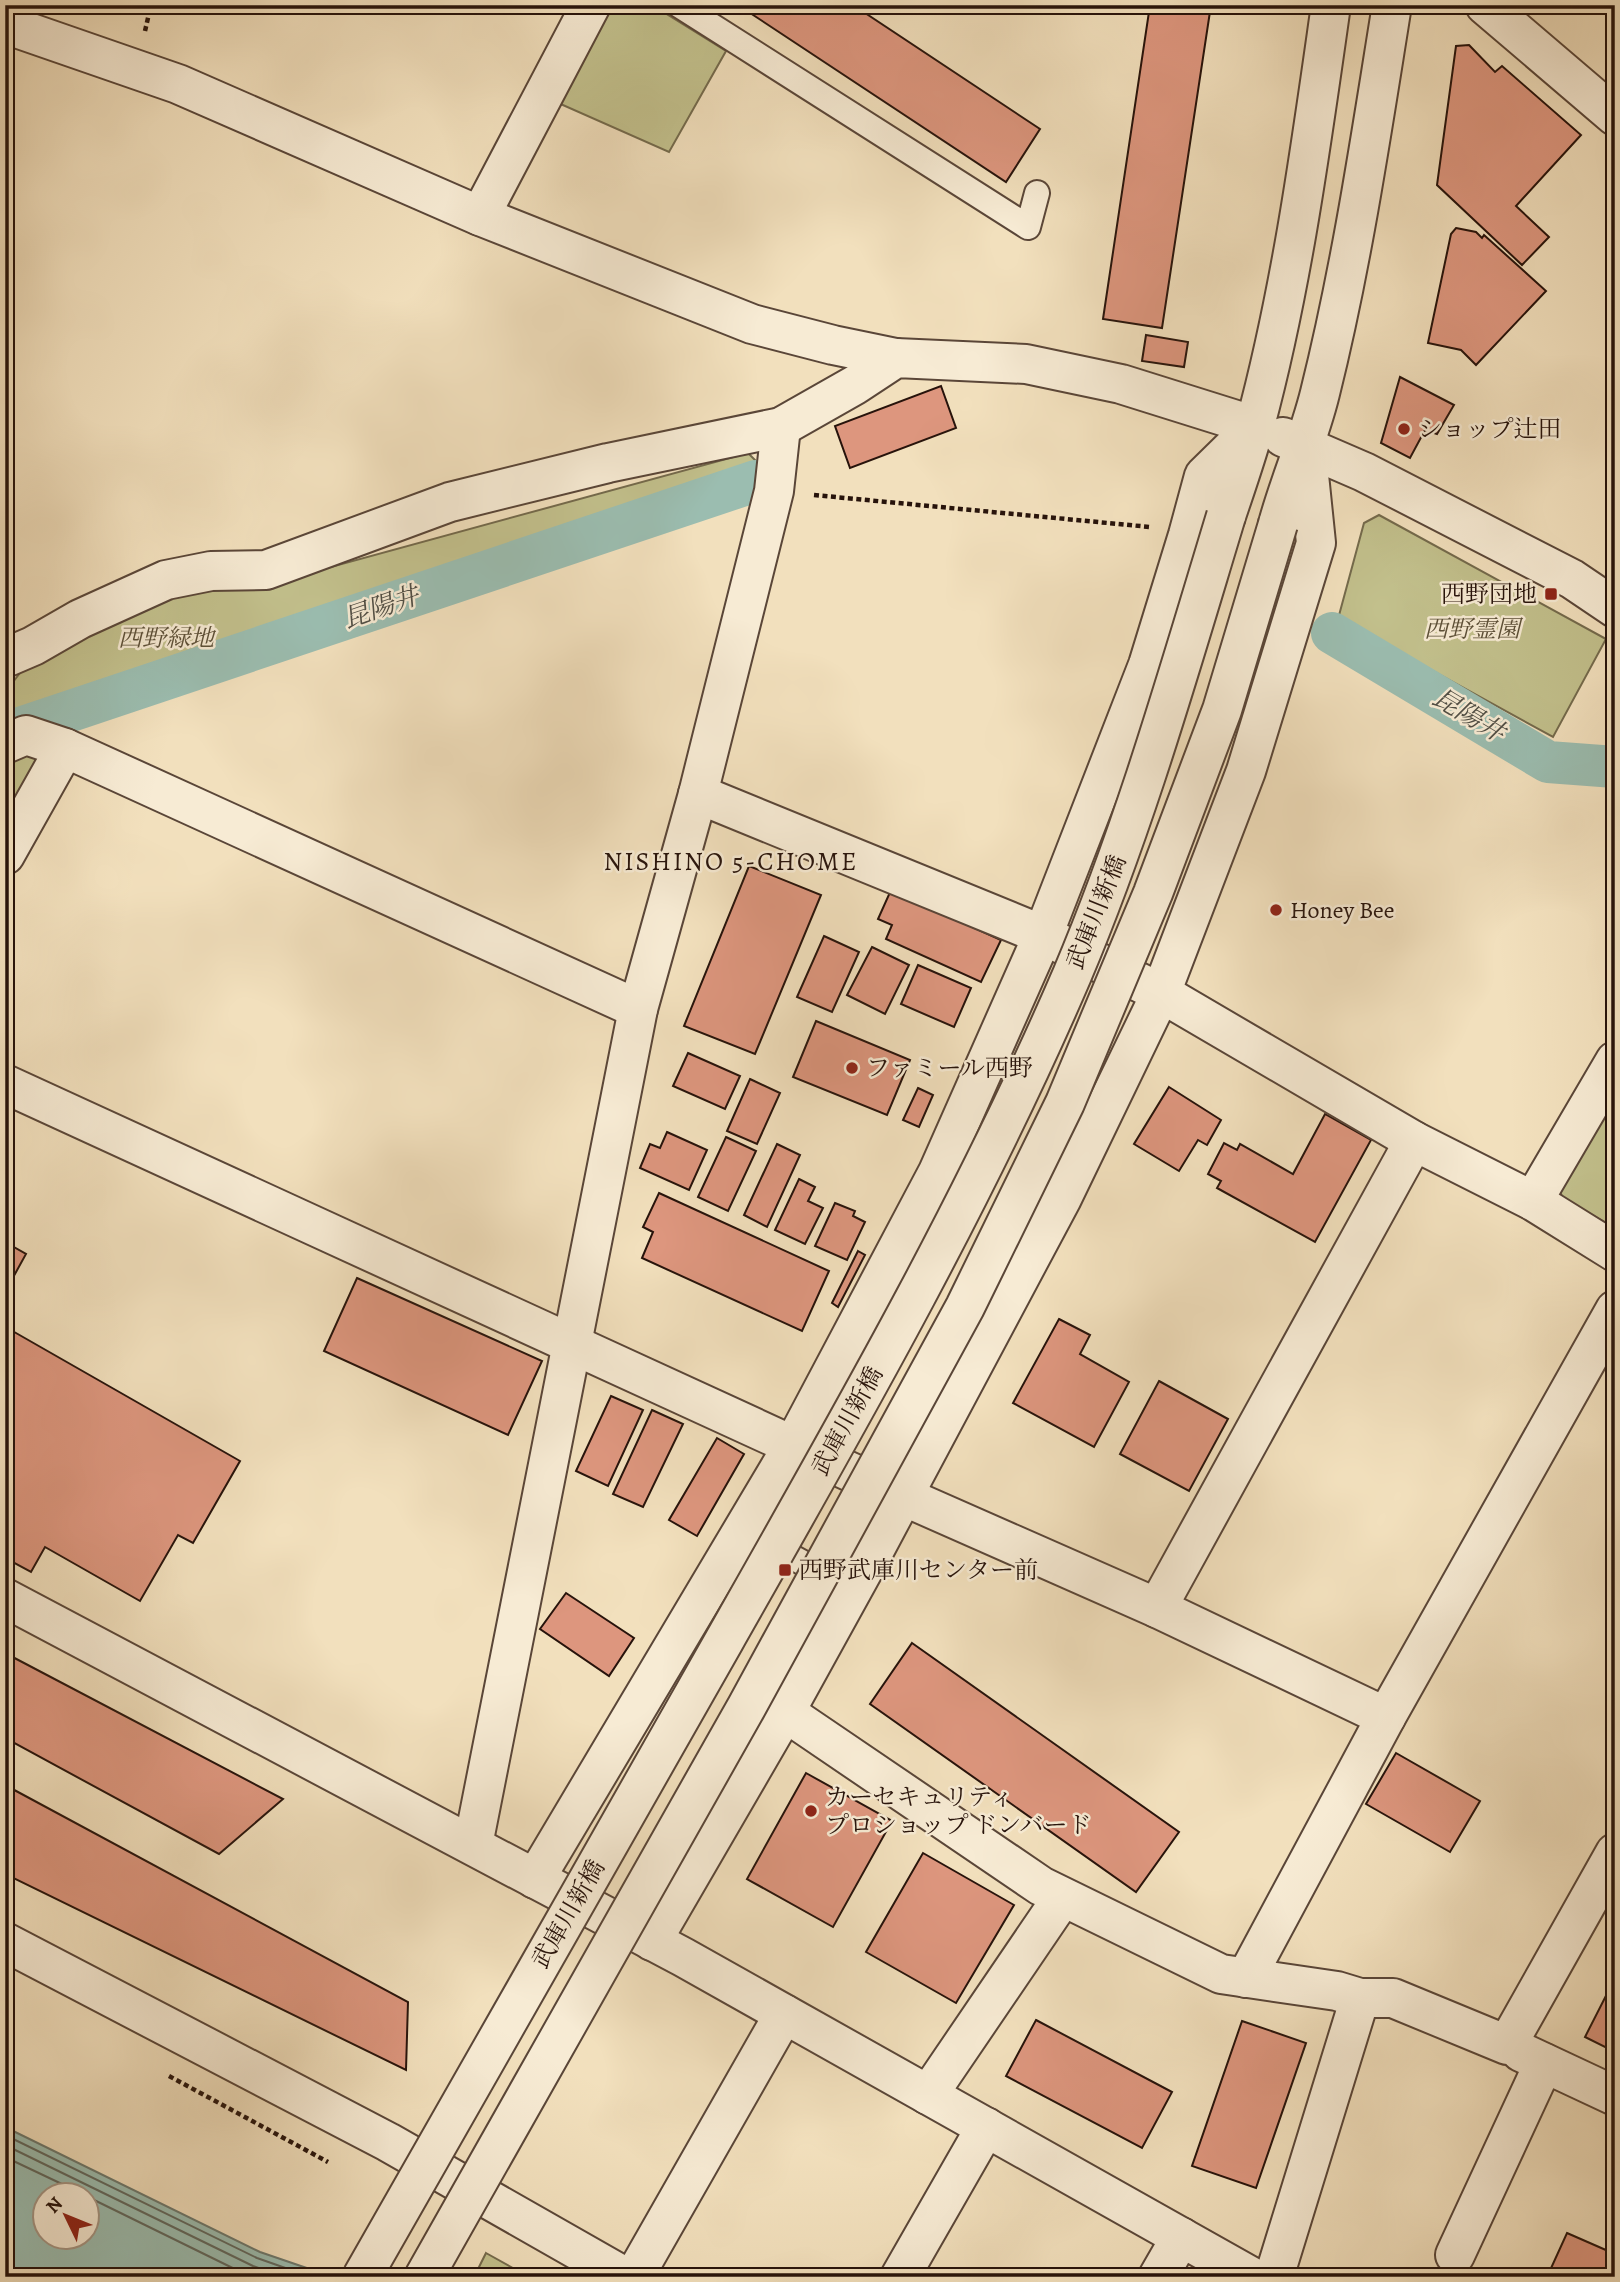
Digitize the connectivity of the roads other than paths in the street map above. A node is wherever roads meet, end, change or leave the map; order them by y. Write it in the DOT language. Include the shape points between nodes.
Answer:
graph roads {
  1 [pos="591,5"];
  2 [pos="679,5"];
  3 [pos="1331,5"];
  4 [pos="1392,5"];
  5 [pos="1485,5"];
  6 [pos="5,24"];
  7 [pos="1615,116"];
  8 [pos="1037,193"];
  9 [pos="480,216"];
  10 [pos="896,358"];
  11 [pos="1255,425"];
  12 [pos="782,427"];
  13 [pos="1306,446"];
  14 [pos="1615,608"];
  15 [pos="5,658"];
  16 [pos="5,744"];
  17 [pos="65,748"];
  18 [pos="698,794"];
  19 [pos="5,855"];
  20 [pos="1043,935"];
  21 [pos="1161,993"];
  22 [pos="638,1009"];
  23 [pos="1615,1060"];
  24 [pos="5,1084"];
  25 [pos="1414,1141"];
  26 [pos="1533,1201"];
  27 [pos="1615,1252"];
  28 [pos="1615,1310"];
  29 [pos="571,1342"];
  30 [pos="794,1444"];
  31 [pos="903,1496"];
  32 [pos="758,1506"];
  33 [pos="876,1547"];
  34 [pos="5,1598"];
  35 [pos="1157,1608"];
  36 [pos="785,1712"];
  37 [pos="1386,1717"];
  38 [pos="473,1845"];
  39 [pos="1615,1853"];
  40 [pos="535,1879"];
  41 [pos="1062,1898"];
  42 [pos="652,1941"];
  43 [pos="5,1942"];
  44 [pos="1246,1978"];
  45 [pos="1360,1998"];
  46 [pos="784,2014"];
  47 [pos="1507,2046"];
  48 [pos="1544,2063"];
  49 [pos="928,2095"];
  50 [pos="1615,2096"];
  51 [pos="986,2127"];
  52 [pos="1181,2237"];
  53 [pos="1455,2255"];
  54 [pos="362,2277"];
  55 [pos="424,2277"];
  56 [pos="625,2277"];
  57 [pos="634,2277"];
  58 [pos="900,2277"];
  59 [pos="1158,2277"];
  60 [pos="1252,2277"];
  61 [pos="1274,2277"];
  1 -- 9 [label="street"];
  2 -- 8 [label="lane" via="1028,227"];
  3 -- 11 [label="street, 武庫川新橋" via="1281,315"];
  4 -- 13 [label="street" via="1355,240"];
  5 -- 7 [label="street"];
  6 -- 9 [label="street" via="178,84"];
  9 -- 10 [label="street" via="752,324"];
  10 -- 11 [label="street" via="1026,364 1121,384"];
  10 -- 12 [label="street"];
  11 -- 13 [label="street"];
  11 -- 20 [label="street" via="1204,476 1148,665"];
  11 -- 54 [label="street, 武庫川新橋, bridge" via="1122,848 1017,1094 936,1258 805,1497"];
  12 -- 15 [label="street" via="450,502 266,570 211,571 166,580"];
  12 -- 18 [label="street" via="774,491"];
  13 -- 14 [label="street" via="1572,579"];
  13 -- 21 [label="street" via="1316,543 1247,771"];
  13 -- 55 [label="street, 武庫川新橋, bridge" via="1289,486 1222,710 1153,894 1060,1115 965,1307 820,1573"];
  16 -- 17 [label="street" via="26,736"];
  17 -- 19 [label="street"];
  17 -- 22 [label="street"];
  18 -- 20 [label="street"];
  18 -- 22 [label="street"];
  20 -- 21 [label="street"];
  20 -- 30 [label="street" via="939,1172"];
  21 -- 25 [label="street"];
  21 -- 31 [label="street" via="1062,1198"];
  22 -- 29 [label="street"];
  23 -- 26 [label="street"];
  24 -- 29 [label="street"];
  25 -- 26 [label="street"];
  25 -- 35 [label="street"];
  26 -- 27 [label="street"];
  28 -- 37 [label="street"];
  29 -- 30 [label="street"];
  29 -- 38 [label="street"];
  30 -- 31 [label="street"];
  30 -- 32 [label="street"];
  31 -- 33 [label="street"];
  31 -- 35 [label="street"];
  32 -- 33 [label="lane" via="763,1541 822,1574 855,1567"];
  32 -- 40 [label="street"];
  33 -- 36 [label="street"];
  34 -- 38 [label="street"];
  35 -- 37 [label="street"];
  36 -- 41 [label="street"];
  36 -- 42 [label="street"];
  37 -- 44 [label="street"];
  38 -- 40 [label="street"];
  39 -- 47 [label="street"];
  40 -- 42 [label="street"];
  41 -- 44 [label="street" via="1221,1974"];
  41 -- 49 [label="street"];
  42 -- 46 [label="street"];
  43 -- 56 [label="street" via="388,2142"];
  44 -- 45 [label="street"];
  45 -- 47 [label="street" via="1393,1998"];
  45 -- 61 [label="street"];
  46 -- 49 [label="street"];
  46 -- 57 [label="street"];
  47 -- 48 [label="street"];
  48 -- 50 [label="street"];
  48 -- 53 [label="street"];
  49 -- 51 [label="street"];
  51 -- 52 [label="street"];
  51 -- 58 [label="street"];
  52 -- 59 [label="street"];
  52 -- 60 [label="street"];
}
